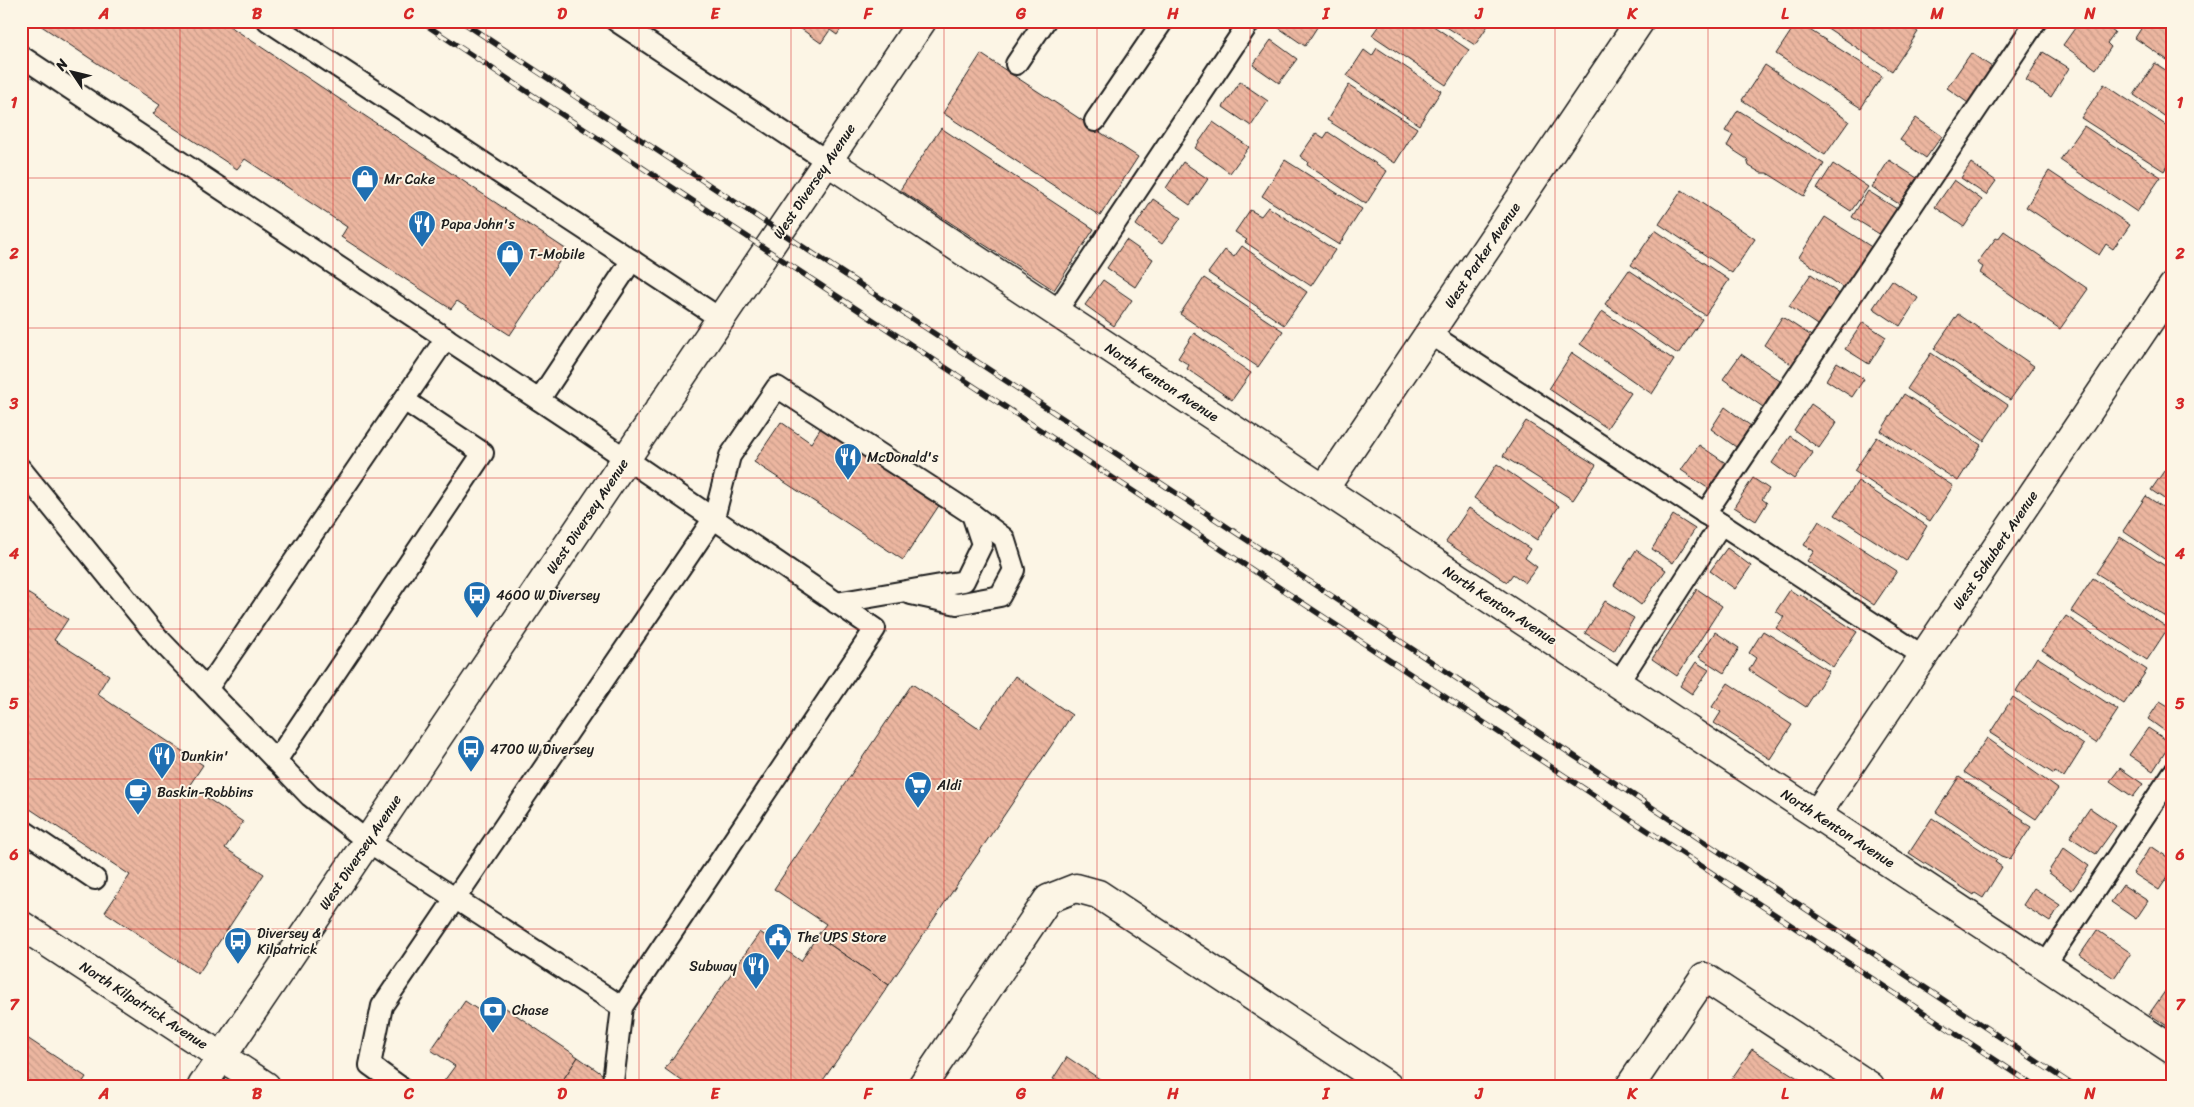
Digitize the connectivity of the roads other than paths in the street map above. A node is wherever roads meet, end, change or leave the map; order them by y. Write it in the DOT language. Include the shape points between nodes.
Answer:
graph roads {
  1 [pos="268,21"];
  2 [pos="922,21"];
  3 [pos="1045,21"];
  4 [pos="1250,21"];
  5 [pos="1640,21"];
  6 [pos="2036,21"];
  7 [pos="622,23"];
  8 [pos="1156,24"];
  9 [pos="21,56"];
  10 [pos="1016,64"];
  11 [pos="1095,121"];
  12 [pos="827,161"];
  13 [pos="632,260"];
  14 [pos="2173,286"];
  15 [pos="1056,312"];
  16 [pos="721,319"];
  17 [pos="1429,333"];
  18 [pos="446,338"];
  19 [pos="404,400"];
  20 [pos="539,400"];
  21 [pos="626,458"];
  22 [pos="21,470"];
  23 [pos="1324,489"];
  24 [pos="972,514"];
  25 [pos="714,518"];
  26 [pos="1713,519"];
  27 [pos="902,592"];
  28 [pos="836,603"];
  29 [pos="1923,656"];
  30 [pos="1618,683"];
  31 [pos="207,689"];
  32 [pos="276,761"];
  33 [pos="2173,773"];
  34 [pos="1817,814"];
  35 [pos="21,829"];
  36 [pos="367,841"];
  37 [pos="95,879"];
  38 [pos="455,899"];
  39 [pos="21,925"];
  40 [pos="2045,965"];
  41 [pos="622,1007"];
  42 [pos="2173,1050"];
  43 [pos="222,1056"];
  44 [pos="613,1082"];
  45 [pos="202,1086"];
  46 [pos="266,1086"];
  47 [pos="399,1086"];
  48 [pos="922,1086"];
  49 [pos="1388,1086"];
  50 [pos="1630,1086"];
  51 [pos="1870,1086"];
  1 -- 13 [label="lane"];
  2 -- 12 [label="street, West Diversey Avenue"];
  3 -- 10 [label="lane"];
  4 -- 15 [label="lane"];
  5 -- 17 [label="street, West Parker Avenue"];
  6 -- 26 [label="lane"];
  7 -- 12 [label="lane"];
  8 -- 11 [label="lane"];
  9 -- 18 [label="lane"];
  12 -- 15 [label="street, North Kenton Avenue"];
  12 -- 16 [label="street, West Diversey Avenue"];
  13 -- 16 [label="lane"];
  13 -- 20 [label="lane"];
  14 -- 29 [label="street, West Schubert Avenue"];
  15 -- 23 [label="street, North Kenton Avenue"];
  16 -- 21 [label="street, West Diversey Avenue"];
  17 -- 23 [label="street, West Parker Avenue"];
  17 -- 26 [label="lane"];
  18 -- 19 [label="lane"];
  18 -- 20 [label="lane"];
  19 -- 31 [label="lane"];
  19 -- 32 [label="lane" via="482,453"];
  20 -- 21 [label="lane"];
  21 -- 25 [label="lane"];
  21 -- 36 [label="street, West Diversey Avenue"];
  22 -- 31 [label="lane" via="159,639"];
  23 -- 30 [label="street, North Kenton Avenue"];
  24 -- 25 [label="lane" via="777,387 730,456"];
  24 -- 27 [label="lane" via="982,544 964,580"];
  24 -- 27 [label="lane" via="1004,538 1014,570 1000,596 957,604"];
  25 -- 28 [label="lane"];
  25 -- 38 [label="lane"];
  26 -- 29 [label="lane"];
  26 -- 30 [label="lane"];
  27 -- 28 [label="lane"];
  28 -- 41 [label="lane" via="875,629"];
  29 -- 34 [label="street, West Schubert Avenue"];
  30 -- 34 [label="street, North Kenton Avenue"];
  31 -- 32 [label="lane"];
  32 -- 36 [label="lane" via="310,796"];
  33 -- 40 [label="lane"];
  34 -- 40 [label="street, North Kenton Avenue"];
  35 -- 37 [label="lane"];
  36 -- 38 [label="lane"];
  36 -- 43 [label="street, West Diversey Avenue"];
  38 -- 41 [label="lane"];
  38 -- 47 [label="lane" via="382,1006 370,1064"];
  39 -- 43 [label="street, North Kilpatrick Avenue"];
  40 -- 42 [label="street, North Kenton Avenue"];
  41 -- 44 [label="lane"];
  43 -- 45 [label="street, West Diversey Avenue"];
  43 -- 46 [label="street, North Kilpatrick Avenue"];
  48 -- 49 [label="street" via="1048,899 1076,888 1098,894"];
  50 -- 51 [label="street" via="1704,977"];
}
